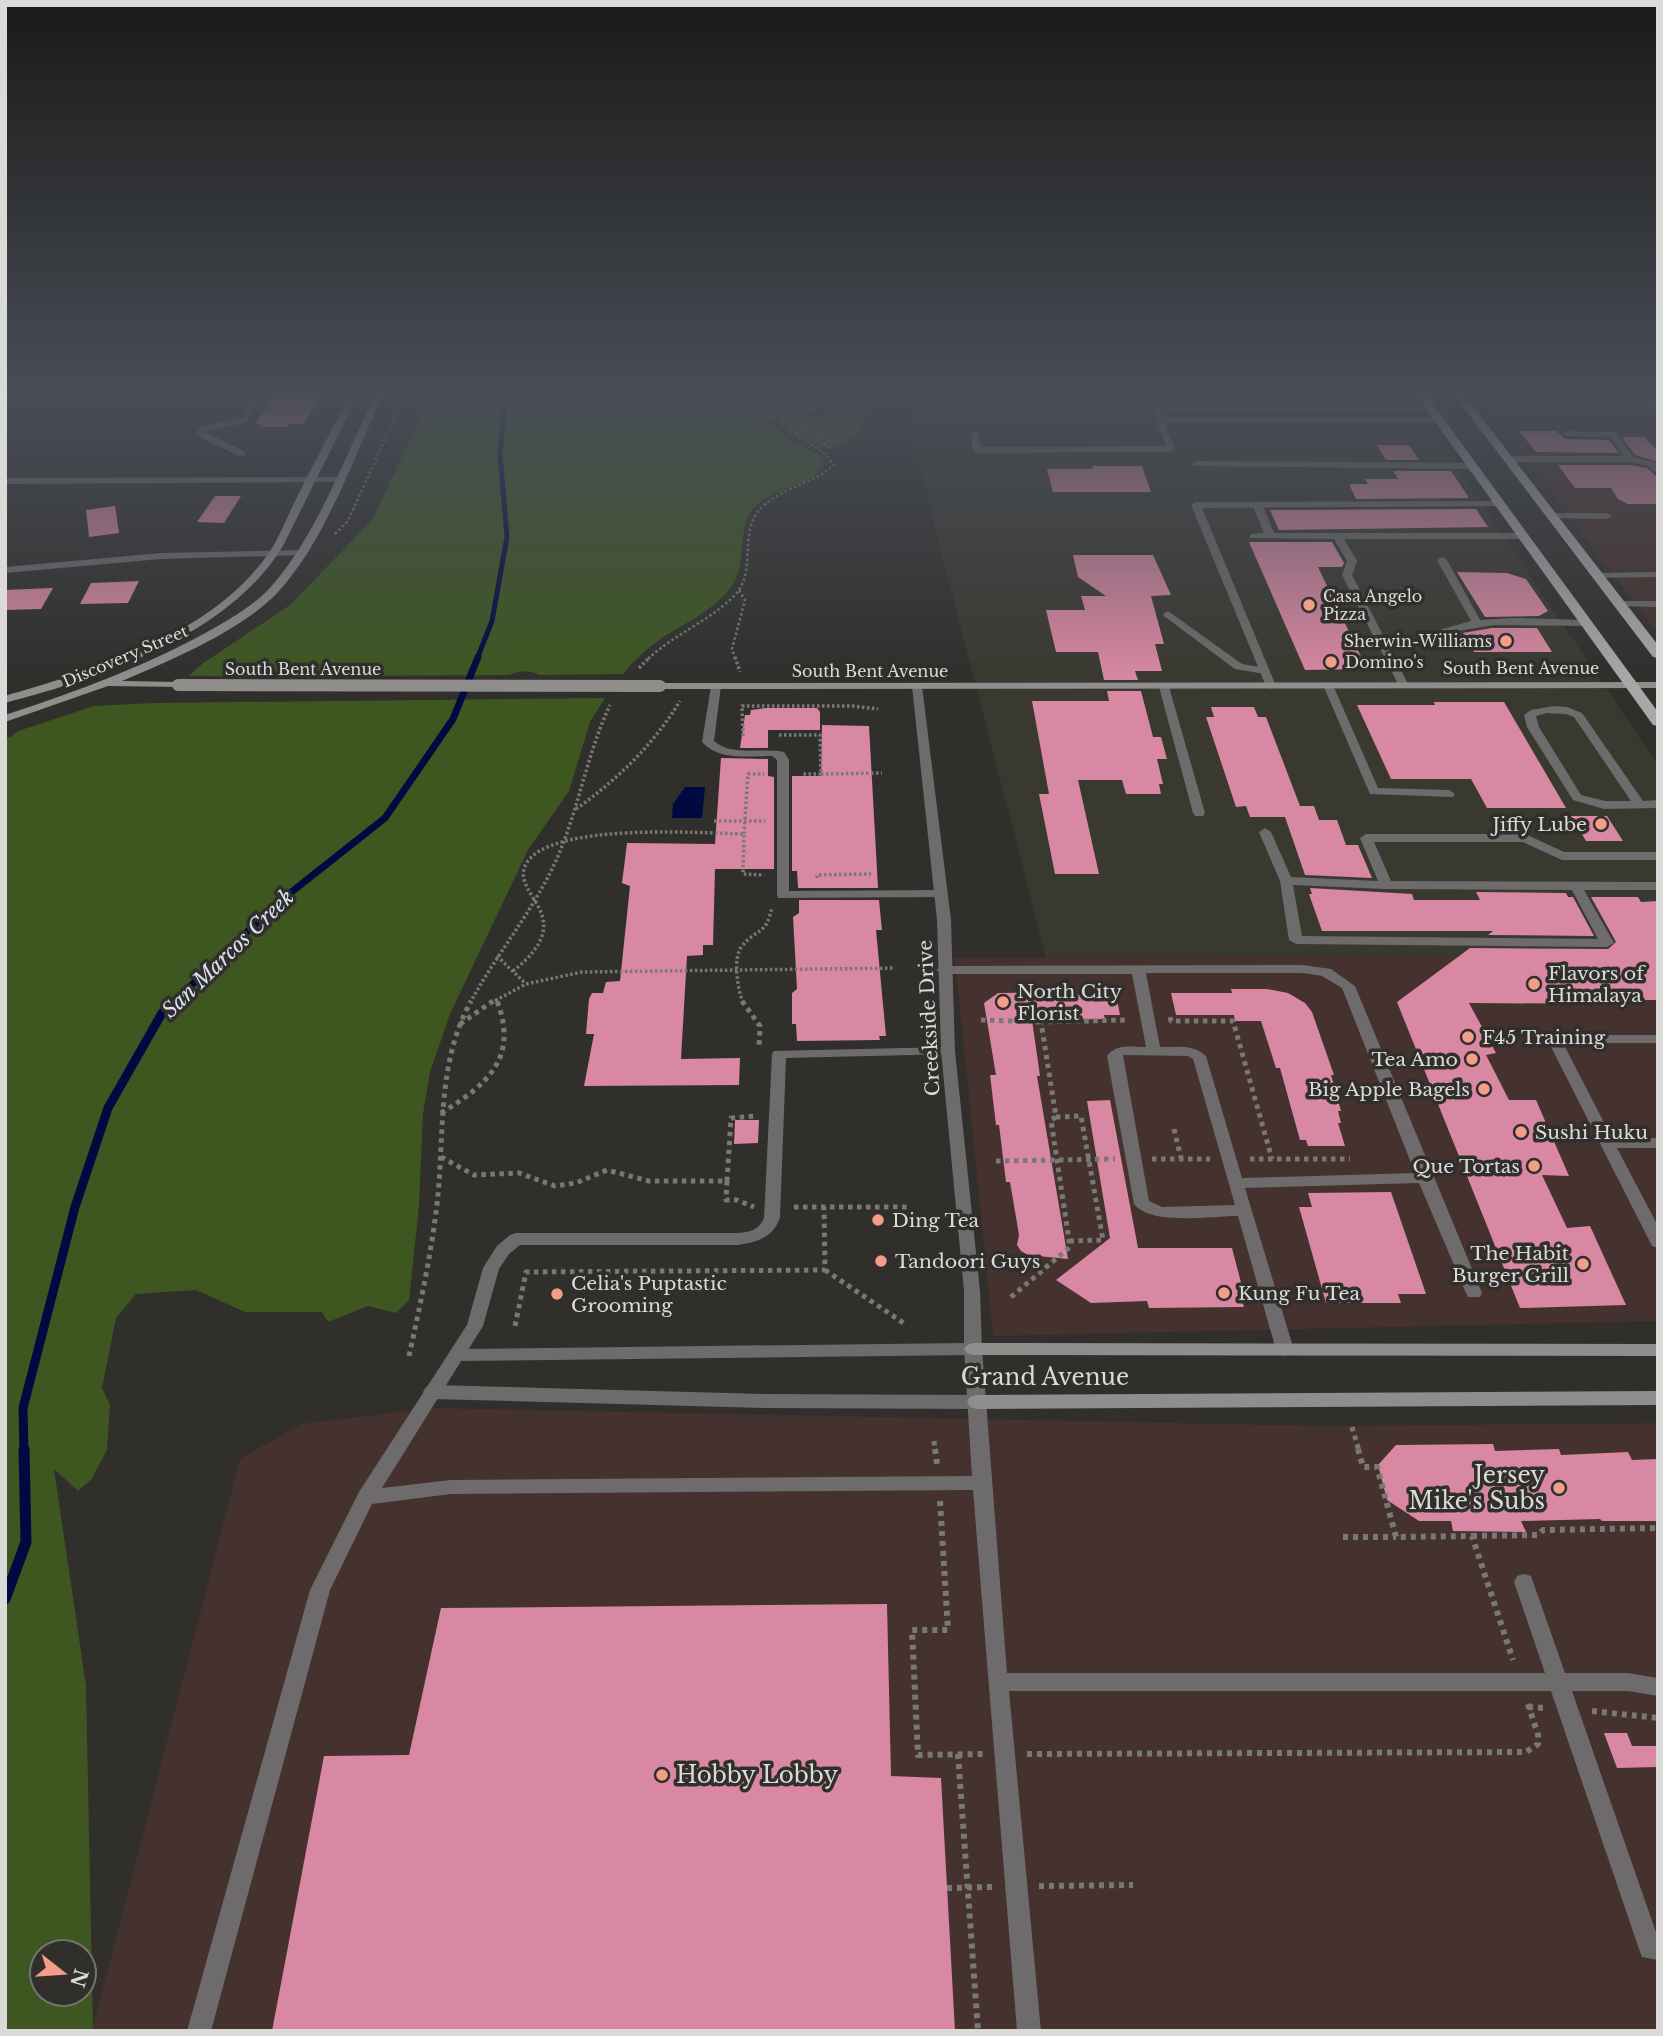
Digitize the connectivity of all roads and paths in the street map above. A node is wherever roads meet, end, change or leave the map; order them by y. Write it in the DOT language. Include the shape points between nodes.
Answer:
graph roads {
  1 [pos="306,490"];
  2 [pos="333,490"];
  3 [pos="793,490"];
  4 [pos="1490,490"];
  5 [pos="1532,490"];
  6 [pos="1499,503"];
  7 [pos="1257,504"];
  8 [pos="1552,516"];
  9 [pos="1608,516"];
  10 [pos="1253,536"];
  11 [pos="1270,536"];
  12 [pos="1524,536"];
  13 [pos="1338,537"];
  14 [pos="274,554"];
  15 [pos="302,554"];
  16 [pos="1442,560"];
  17 [pos="5,570"];
  18 [pos="1654,575"];
  19 [pos="1597,576"];
  20 [pos="739,590"];
  21 [pos="1620,604"];
  22 [pos="1658,604"];
  23 [pos="1168,614"];
  24 [pos="1477,623"];
  25 [pos="1586,623"];
  26 [pos="1443,632"];
  27 [pos="1658,654"];
  28 [pos="1265,671"];
  29 [pos="740,673"];
  30 [pos="633,675"];
  31 [pos="84,676"];
  32 [pos="109,683"];
  33 [pos="1403,684"];
  34 [pos="1328,685"];
  35 [pos="1631,685"];
  36 [pos="1658,685"];
  37 [pos="716,686"];
  38 [pos="917,686"];
  39 [pos="1271,686"];
  40 [pos="1164,687"];
  41 [pos="682,697"];
  42 [pos="5,700"];
  43 [pos="612,701"];
  44 [pos="5,719"];
  45 [pos="1658,722"];
  46 [pos="882,773"];
  47 [pos="821,774"];
  48 [pos="1449,794"];
  49 [pos="1639,804"];
  50 [pos="1658,804"];
  51 [pos="575,810"];
  52 [pos="1199,813"];
  53 [pos="714,821"];
  54 [pos="783,821"];
  55 [pos="1265,832"];
  56 [pos="562,842"];
  57 [pos="1658,856"];
  58 [pos="765,880"];
  59 [pos="1286,881"];
  60 [pos="1386,885"];
  61 [pos="1576,886"];
  62 [pos="1658,886"];
  63 [pos="941,894"];
  64 [pos="534,898"];
  65 [pos="772,902"];
  66 [pos="498,956"];
  67 [pos="895,968"];
  68 [pos="737,969"];
  69 [pos="1138,969"];
  70 [pos="943,970"];
  71 [pos="513,971"];
  72 [pos="526,984"];
  73 [pos="496,999"];
  74 [pos="1124,1009"];
  75 [pos="1168,1009"];
  76 [pos="981,1020"];
  77 [pos="1041,1022"];
  78 [pos="459,1024"];
  79 [pos="1658,1039"];
  80 [pos="948,1051"];
  81 [pos="1154,1052"];
  82 [pos="758,1061"];
  83 [pos="756,1107"];
  84 [pos="441,1113"];
  85 [pos="1056,1116"];
  86 [pos="1174,1129"];
  87 [pos="1607,1143"];
  88 [pos="1658,1143"];
  89 [pos="441,1157"];
  90 [pos="1134,1159"];
  91 [pos="1181,1159"];
  92 [pos="1229,1159"];
  93 [pos="1272,1159"];
  94 [pos="1359,1159"];
  95 [pos="1057,1160"];
  96 [pos="1089,1160"];
  97 [pos="996,1161"];
  98 [pos="1425,1178"];
  99 [pos="727,1181"];
  100 [pos="1236,1183"];
  101 [pos="824,1207"];
  102 [pos="910,1207"];
  103 [pos="773,1208"];
  104 [pos="1243,1210"];
  105 [pos="1070,1241"];
  106 [pos="1658,1242"];
  107 [pos="825,1270"];
  108 [pos="1474,1293"];
  109 [pos="1011,1297"];
  110 [pos="905,1324"];
  111 [pos="515,1326"];
  112 [pos="973,1349"];
  113 [pos="1284,1350"];
  114 [pos="1658,1350"];
  115 [pos="457,1355"];
  116 [pos="409,1356"];
  117 [pos="432,1392"];
  118 [pos="1658,1398"];
  119 [pos="975,1402"];
  120 [pos="983,1483"];
  121 [pos="366,1497"];
  122 [pos="1658,1528"];
  123 [pos="1472,1536"];
  124 [pos="1396,1537"];
  125 [pos="1343,1538"];
  126 [pos="1524,1582"];
  127 [pos="998,1682"];
  128 [pos="1558,1683"];
  129 [pos="1658,1687"];
  130 [pos="958,1754"];
  131 [pos="1658,1949"];
  132 [pos="199,2031"];
  133 [pos="978,2031"];
  134 [pos="1029,2031"];
  1 -- 14 [label="street, Discovery Street"];
  2 -- 15 [label="street, Discovery Street"];
  3 -- 20 [label="path" via="754,515 749,562"];
  4 -- 6 [label="main road"];
  5 -- 8 [label="main road"];
  6 -- 7 [label="street"];
  6 -- 12 [label="main road"];
  7 -- 11 [label="street"];
  7 -- 28 [label="street" via="1196,505"];
  8 -- 9 [label="street"];
  8 -- 19 [label="main road"];
  10 -- 11 [label="street"];
  11 -- 13 [label="street"];
  12 -- 13 [label="street"];
  12 -- 25 [label="main road"];
  13 -- 33 [label="street" via="1352,561 1347,575"];
  14 -- 15 [label="street"];
  14 -- 17 [label="street" via="161,556"];
  14 -- 31 [label="street, Discovery Street" via="249,584 217,611 170,639"];
  15 -- 32 [label="street, Discovery Street" via="278,585 247,612 198,643"];
  16 -- 24 [label="street"];
  18 -- 19 [label="street"];
  19 -- 21 [label="main road"];
  20 -- 29 [label="path" via="745,600 732,649"];
  20 -- 30 [label="path" via="673,638"];
  21 -- 22 [label="street"];
  21 -- 27 [label="main road"];
  23 -- 28 [label="street" via="1239,667"];
  24 -- 25 [label="street"];
  24 -- 26 [label="street"];
  25 -- 35 [label="main road"];
  28 -- 39 [label="street"];
  31 -- 32 [label="street, South Bent Avenue"];
  31 -- 42 [label="street, Discovery Street"];
  32 -- 37 [label="street, South Bent Avenue, bridge"];
  32 -- 44 [label="street, Discovery Street"];
  33 -- 34 [label="street, South Bent Avenue"];
  33 -- 35 [label="street, South Bent Avenue"];
  34 -- 39 [label="street, South Bent Avenue"];
  34 -- 48 [label="street" via="1374,791"];
  35 -- 36 [label="street, South Bent Avenue"];
  35 -- 45 [label="main road"];
  37 -- 38 [label="street, South Bent Avenue"];
  37 -- 54 [label="street" via="708,743 719,750 780,754"];
  38 -- 40 [label="street, South Bent Avenue"];
  38 -- 63 [label="street, Creekside Drive"];
  39 -- 40 [label="street, South Bent Avenue"];
  40 -- 52 [label="street"];
  41 -- 51 [label="path" via="653,743 623,774"];
  43 -- 51 [label="path" via="596,729"];
  46 -- 47 [label="path"];
  49 -- 49 [label="street" via="1578,715 1545,710 1530,715 1577,797 1604,805"];
  49 -- 50 [label="street"];
  51 -- 56 [label="path"];
  53 -- 54 [label="path"];
  54 -- 63 [label="street" via="783,895"];
  55 -- 59 [label="street"];
  56 -- 58 [label="path" via="602,834 744,834 743,874 763,874"];
  56 -- 64 [label="path"];
  56 -- 64 [label="path" via="545,848 526,864 524,878"];
  57 -- 60 [label="street" via="1562,856 1525,838 1366,838"];
  59 -- 60 [label="street"];
  59 -- 61 [label="street" via="1296,940 1607,943"];
  60 -- 61 [label="street"];
  61 -- 62 [label="street"];
  63 -- 70 [label="street, Creekside Drive"];
  64 -- 66 [label="path"];
  64 -- 71 [label="path" via="543,914 541,940 532,956"];
  65 -- 68 [label="path" via="768,925 742,946"];
  66 -- 71 [label="path"];
  66 -- 78 [label="path"];
  67 -- 68 [label="path"];
  68 -- 72 [label="path" via="582,972"];
  68 -- 82 [label="path" via="743,1004 760,1026"];
  69 -- 70 [label="street"];
  69 -- 81 [label="street"];
  69 -- 98 [label="street" via="1303,969 1326,972 1348,986"];
  70 -- 80 [label="street, Creekside Drive"];
  71 -- 72 [label="path"];
  72 -- 73 [label="path"];
  73 -- 78 [label="path"];
  73 -- 84 [label="path" via="507,1034 504,1053 493,1073"];
  74 -- 77 [label="path" via="1126,1022"];
  75 -- 93 [label="path" via="1171,1021 1233,1021"];
  76 -- 77 [label="path"];
  77 -- 85 [label="path"];
  78 -- 84 [label="path"];
  79 -- 87 [label="street" via="1554,1039"];
  80 -- 103 [label="street" via="779,1054"];
  80 -- 112 [label="street, Creekside Drive" via="972,1291"];
  81 -- 90 [label="street" via="1119,1051 1114,1056"];
  81 -- 92 [label="street" via="1199,1056"];
  83 -- 99 [label="path" via="755,1118 731,1118"];
  84 -- 89 [label="path"];
  85 -- 95 [label="path" via="1051,1120"];
  85 -- 96 [label="path" via="1081,1116"];
  86 -- 91 [label="path"];
  87 -- 88 [label="street"];
  87 -- 106 [label="street"];
  89 -- 99 [label="path" via="474,1175 519,1173 555,1186 607,1170 649,1181"];
  89 -- 116 [label="path"];
  90 -- 91 [label="path"];
  90 -- 96 [label="path"];
  90 -- 104 [label="street" via="1142,1204 1160,1212"];
  91 -- 92 [label="path"];
  92 -- 93 [label="path"];
  92 -- 100 [label="street"];
  93 -- 94 [label="path"];
  95 -- 96 [label="path"];
  95 -- 97 [label="path"];
  95 -- 105 [label="path"];
  96 -- 105 [label="path" via="1103,1240"];
  98 -- 100 [label="street"];
  98 -- 108 [label="street"];
  99 -- 103 [label="path" via="726,1200"];
  100 -- 104 [label="street"];
  101 -- 102 [label="path"];
  101 -- 103 [label="path"];
  101 -- 107 [label="path"];
  103 -- 115 [label="street" via="769,1228 757,1237 516,1239 491,1268 475,1325"];
  104 -- 113 [label="street"];
  105 -- 109 [label="path" via="1070,1247"];
  107 -- 110 [label="path"];
  107 -- 111 [label="path" via="526,1272"];
  112 -- 113 [label="street, Grand Avenue"];
  112 -- 115 [label="street, Grand Avenue"];
  112 -- 119 [label="street, Creekside Drive"];
  113 -- 114 [label="street, Grand Avenue"];
  115 -- 117 [label="street"];
  117 -- 119 [label="street, Grand Avenue"];
  117 -- 121 [label="street"];
  118 -- 119 [label="street, Grand Avenue"];
  119 -- 120 [label="street, Creekside Drive"];
  120 -- 121 [label="street" via="451,1487"];
  120 -- 127 [label="street, Creekside Drive"];
  121 -- 132 [label="street" via="320,1590"];
  122 -- 123 [label="path"];
  124 -- 125 [label="path"];
  126 -- 128 [label="street"];
  127 -- 128 [label="street"];
  127 -- 134 [label="street, Creekside Drive"];
  128 -- 129 [label="street" via="1628,1682"];
  128 -- 131 [label="street" via="1650,1948"];
  130 -- 133 [label="path"];
}
